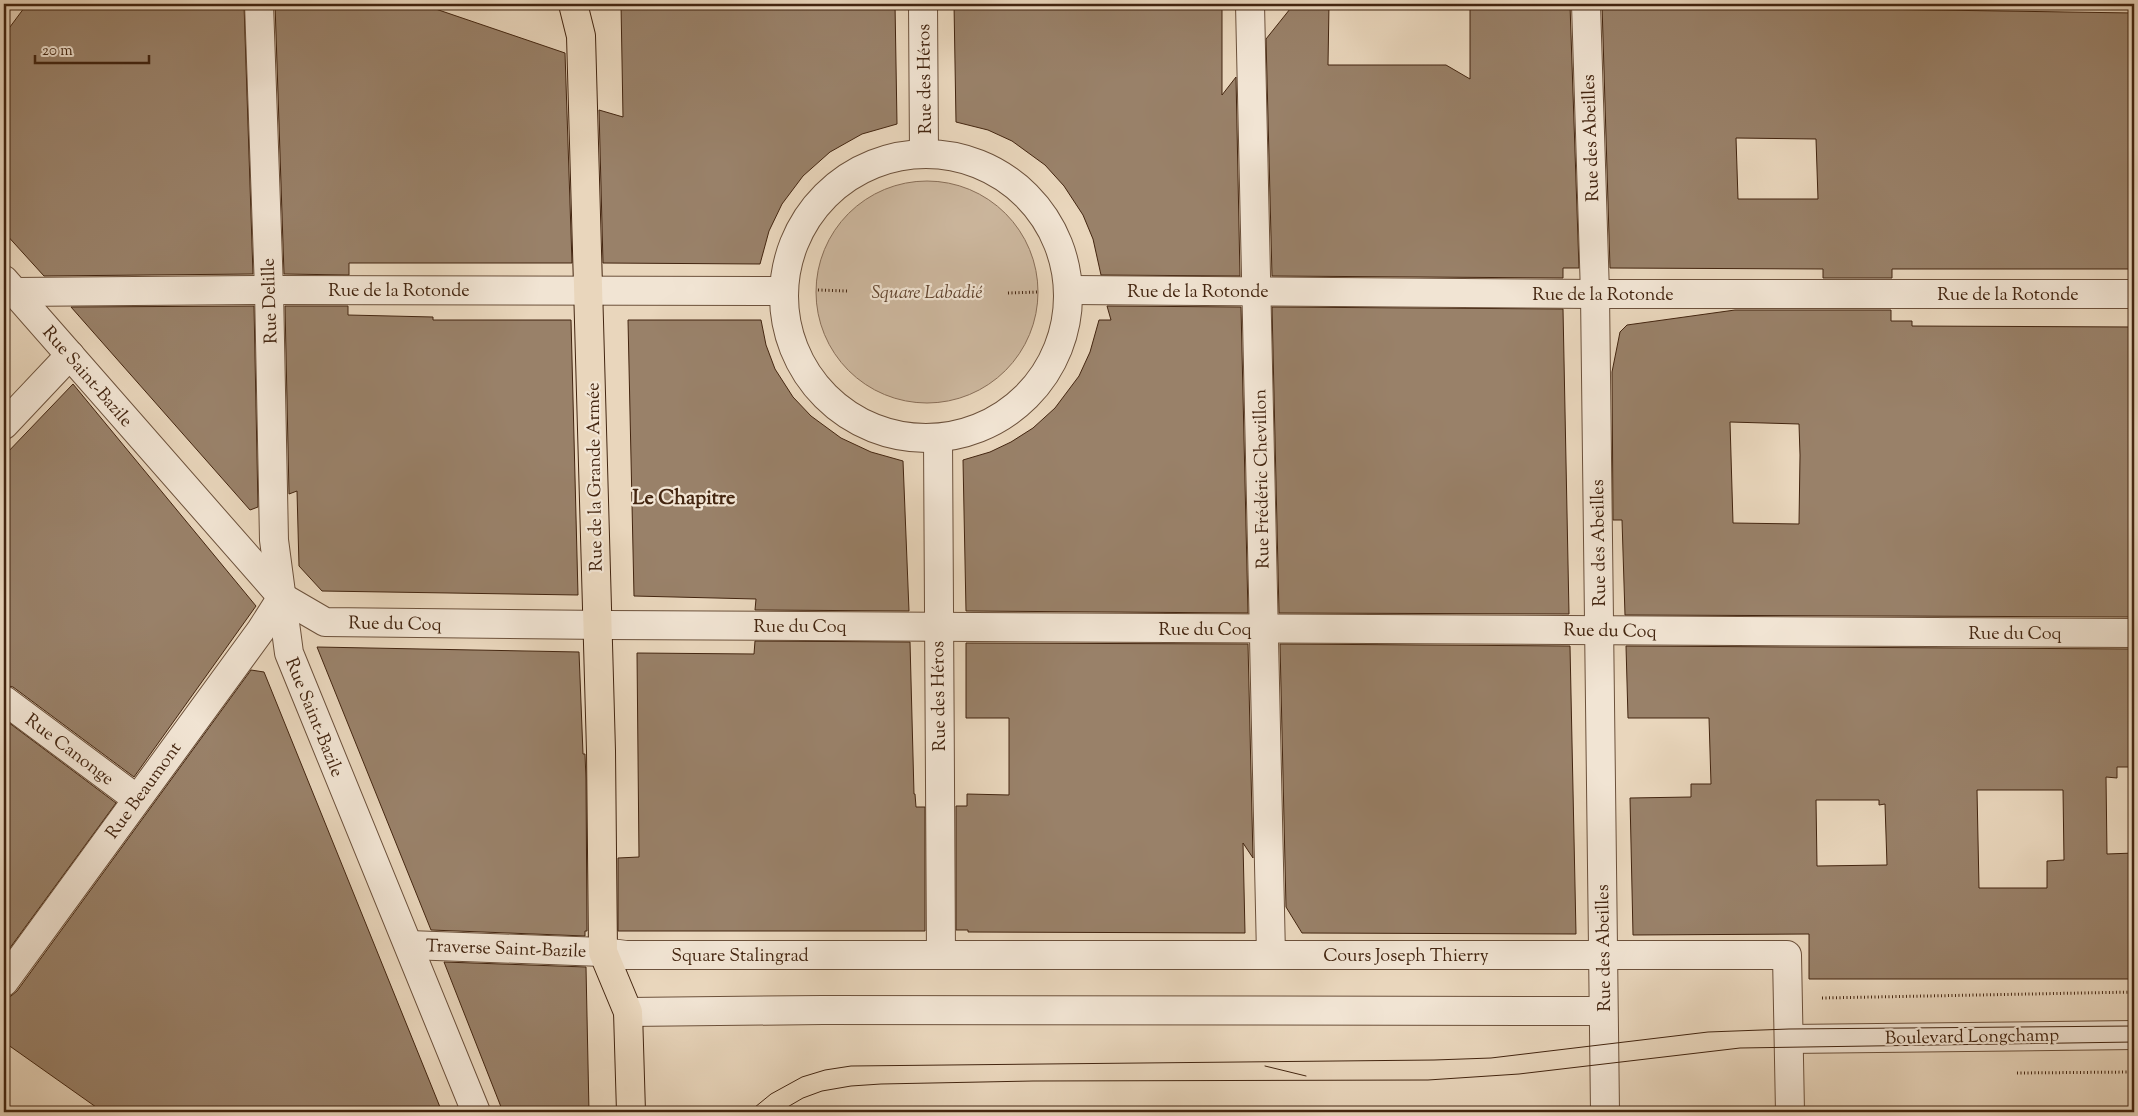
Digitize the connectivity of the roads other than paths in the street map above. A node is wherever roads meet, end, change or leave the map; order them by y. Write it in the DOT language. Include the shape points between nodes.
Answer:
graph roads {
  1 [pos="259,4"];
  2 [pos="573,4"];
  3 [pos="923,4"];
  4 [pos="1250,4"];
  5 [pos="1586,4"];
  6 [pos="924,154"];
  7 [pos="9,286"];
  8 [pos="269,290"];
  9 [pos="1071,290"];
  10 [pos="589,291"];
  11 [pos="784,291"];
  12 [pos="1258,291"];
  13 [pos="1595,294"];
  14 [pos="2134,294"];
  15 [pos="70,355"];
  16 [pos="4,425"];
  17 [pos="938,438"];
  18 [pos="282,597"];
  19 [pos="597,625"];
  20 [pos="938,627"];
  21 [pos="1263,629"];
  22 [pos="1599,630"];
  23 [pos="2134,633"];
  24 [pos="4,700"];
  25 [pos="137,799"];
  26 [pos="409,945"];
  27 [pos="604,952"];
  28 [pos="941,955"];
  29 [pos="1271,955"];
  30 [pos="1602,955"];
  31 [pos="4,982"];
  32 [pos="1604,1011"];
  33 [pos="628,1012"];
  34 [pos="2134,1035"];
  35 [pos="1799,1038"];
  36 [pos="476,1112"];
  37 [pos="631,1112"];
  38 [pos="1605,1112"];
  39 [pos="1790,1112"];
  1 -- 8 [label="street, Rue Delille"];
  2 -- 10 [label="main road, Rue de la Grande Armée" via="581,36"];
  3 -- 6 [label="street, Rue des Héros"];
  4 -- 12 [label="street, Rue Frédéric Chevillon"];
  5 -- 13 [label="street, Rue des Abeilles"];
  6 -- 9 [label="street" via="961,157 990,168 1016,185 1037,206 1054,232"];
  6 -- 11 [label="street" via="894,156 860,170 829,191 806,218 790,252"];
  7 -- 8 [label="street, Rue de la Rotonde"];
  7 -- 15 [label="street, Rue Saint-Bazile"];
  8 -- 10 [label="street, Rue de la Rotonde"];
  8 -- 18 [label="street, Rue Delille" via="274,540"];
  9 -- 12 [label="street, Rue de la Rotonde"];
  9 -- 17 [label="street" via="1061,343 1050,367 1034,389 1015,408 993,422 968,432"];
  10 -- 11 [label="street, Rue de la Rotonde"];
  10 -- 19 [label="main road, Rue de la Grande Armée"];
  11 -- 17 [label="street" via="791,342 819,390 862,423 888,433"];
  12 -- 13 [label="street, Rue de la Rotonde"];
  12 -- 21 [label="street, Rue Frédéric Chevillon"];
  13 -- 14 [label="street, Rue de la Rotonde"];
  13 -- 22 [label="street, Rue des Abeilles"];
  15 -- 16 [label="street"];
  15 -- 18 [label="street, Rue Saint-Bazile"];
  17 -- 20 [label="street, Rue des Héros"];
  18 -- 19 [label="street, Rue du Coq" via="325,622"];
  18 -- 25 [label="street, Rue Beaumont"];
  18 -- 26 [label="street, Rue Saint-Bazile" via="289,652"];
  19 -- 20 [label="street, Rue du Coq"];
  19 -- 27 [label="main road, Rue de la Grande Armée"];
  20 -- 21 [label="street, Rue du Coq"];
  20 -- 28 [label="street, Rue des Héros"];
  21 -- 22 [label="street, Rue du Coq"];
  21 -- 29 [label="street, Rue Frédéric Chevillon"];
  22 -- 23 [label="street, Rue du Coq"];
  22 -- 30 [label="street, Rue des Abeilles"];
  24 -- 25 [label="street, Rue Canonge"];
  25 -- 31 [label="street, Rue Beaumont"];
  26 -- 27 [label="street, Traverse Saint-Bazile"];
  26 -- 36 [label="street, Rue Saint-Bazile"];
  27 -- 28 [label="street, Square Stalingrad" via="626,955"];
  27 -- 33 [label="main road"];
  28 -- 29 [label="street, Cours Joseph Thierry"];
  29 -- 30 [label="street, Cours Joseph Thierry"];
  30 -- 32 [label="street, Rue des Abeilles"];
  30 -- 35 [label="street, Cours Joseph Thierry" via="1787,955 1788,1000"];
  32 -- 33 [label="street"];
  32 -- 38 [label="street, Rue des Abeilles"];
  33 -- 37 [label="main road"];
  34 -- 35 [label="street, Boulevard Longchamp"];
  35 -- 39 [label="street, Cours Joseph Thierry"];
}
